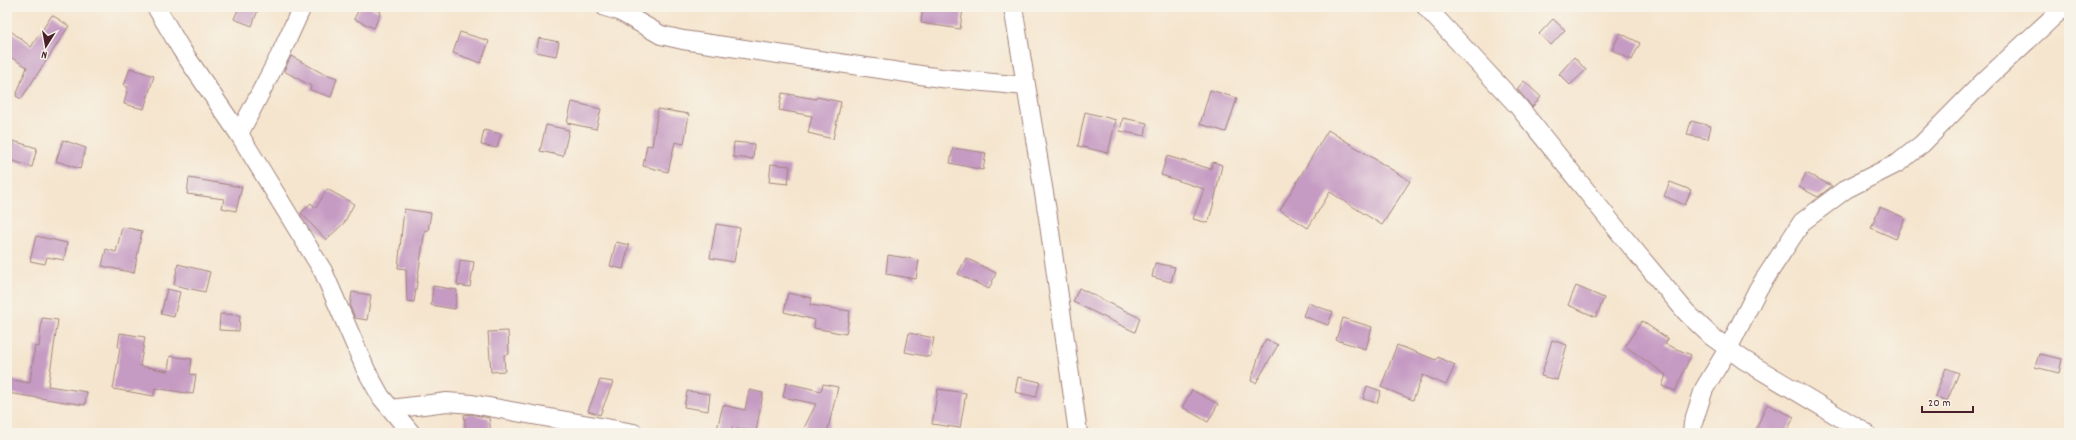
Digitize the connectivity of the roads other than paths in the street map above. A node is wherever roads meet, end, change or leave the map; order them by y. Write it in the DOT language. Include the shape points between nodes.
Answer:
graph roads {
  1 [pos="156,7"];
  2 [pos="302,7"];
  3 [pos="604,7"];
  4 [pos="1013,7"];
  5 [pos="1426,7"];
  6 [pos="2064,7"];
  7 [pos="1026,86"];
  8 [pos="240,134"];
  9 [pos="1728,348"];
  10 [pos="391,409"];
  11 [pos="411,433"];
  12 [pos="634,433"];
  13 [pos="1078,433"];
  14 [pos="1692,433"];
  15 [pos="1866,433"];
  1 -- 8 [label="street" via="181,49"];
  2 -- 8 [label="street"];
  3 -- 7 [label="street" via="618,11 661,35 683,40 941,78"];
  4 -- 7 [label="street"];
  5 -- 9 [label="street" via="1518,106 1686,312"];
  6 -- 9 [label="street" via="1985,80 1922,144 1898,163 1846,189 1802,222 1758,289"];
  7 -- 13 [label="street" via="1048,217"];
  8 -- 10 [label="street" via="323,271 366,370"];
  9 -- 14 [label="street" via="1704,389"];
  9 -- 15 [label="street" via="1750,364"];
  10 -- 11 [label="street"];
  10 -- 12 [label="street" via="447,402 472,404"];
}
